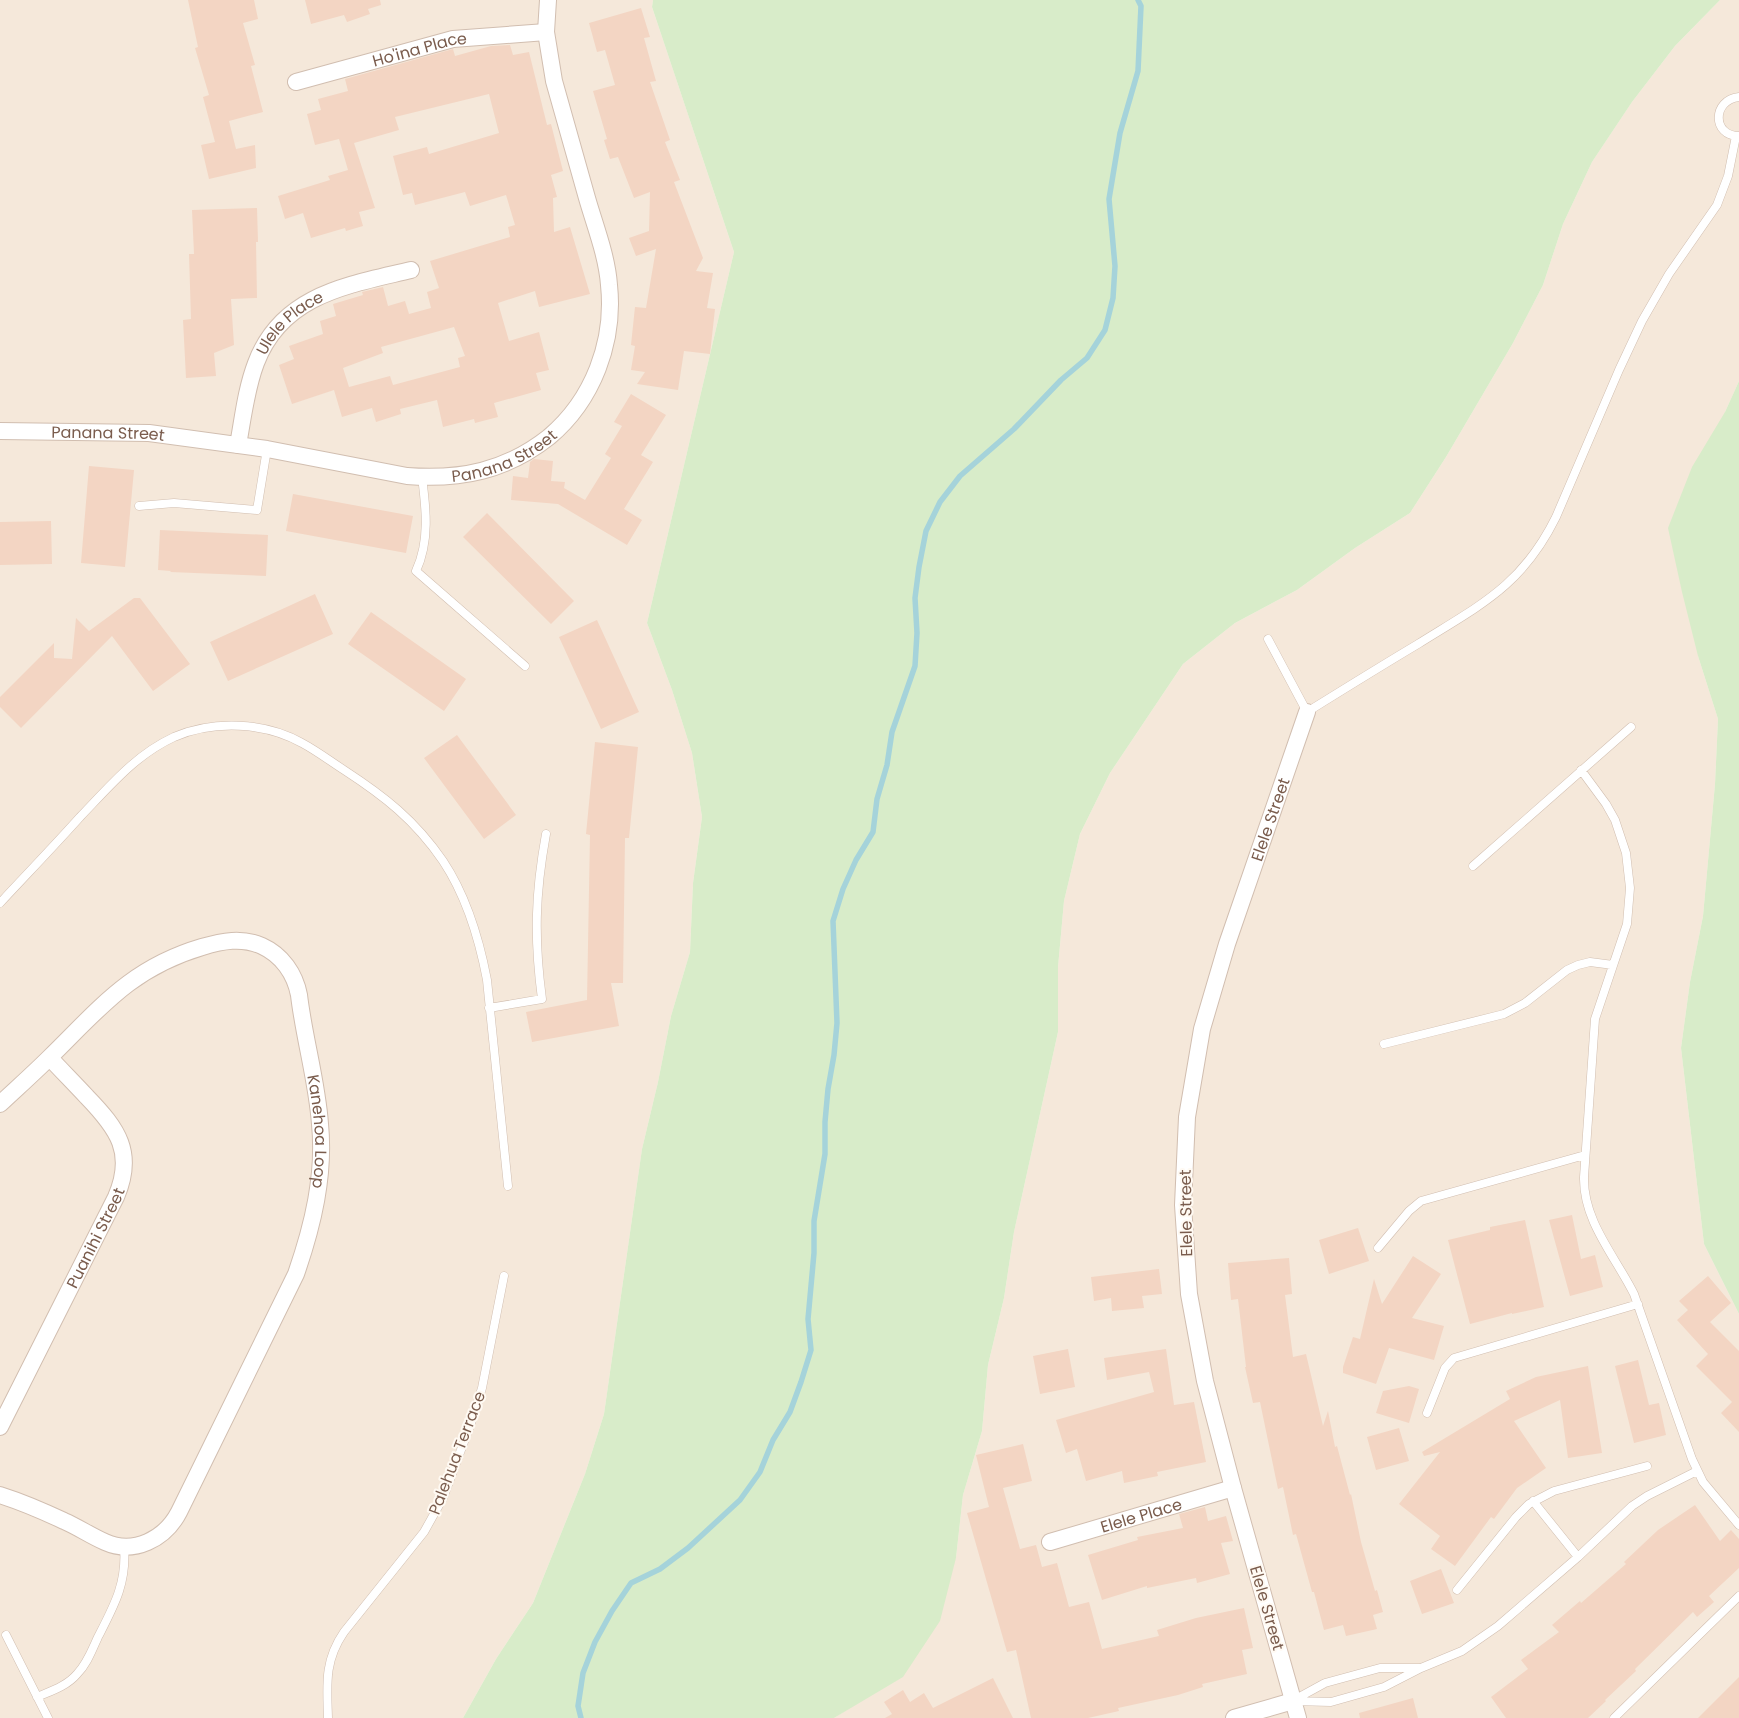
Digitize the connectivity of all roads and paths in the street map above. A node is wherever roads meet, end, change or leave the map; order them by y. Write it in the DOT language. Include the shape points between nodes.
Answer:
graph roads {
  1 [pos="548,0"];
  2 [pos="546,32"];
  3 [pos="296,82"];
  4 [pos="1739,97"];
  5 [pos="1737,136"];
  6 [pos="411,270"];
  7 [pos="0,431"];
  8 [pos="238,445"];
  9 [pos="267,449"];
  10 [pos="422,477"];
  11 [pos="139,506"];
  12 [pos="1268,639"];
  13 [pos="525,666"];
  14 [pos="1307,712"];
  15 [pos="1631,727"];
  16 [pos="1581,770"];
  17 [pos="546,834"];
  18 [pos="1473,866"];
  19 [pos="0,902"];
  20 [pos="1613,965"];
  21 [pos="490,1008"];
  22 [pos="1384,1044"];
  23 [pos="50,1058"];
  24 [pos="0,1104"];
  25 [pos="1585,1155"];
  26 [pos="508,1186"];
  27 [pos="1378,1248"];
  28 [pos="504,1276"];
  29 [pos="1638,1304"];
  30 [pos="1426,1413"];
  31 [pos="0,1427"];
  32 [pos="1647,1466"];
  33 [pos="1697,1471"];
  34 [pos="1233,1488"];
  35 [pos="0,1495"];
  36 [pos="1533,1502"];
  37 [pos="1739,1525"];
  38 [pos="1050,1542"];
  39 [pos="124,1546"];
  40 [pos="1578,1557"];
  41 [pos="1457,1590"];
  42 [pos="1739,1596"];
  43 [pos="6,1634"];
  44 [pos="1421,1668"];
  45 [pos="38,1697"];
  46 [pos="1293,1701"];
  47 [pos="48,1718"];
  48 [pos="328,1718"];
  49 [pos="1234,1718"];
  50 [pos="1298,1718"];
  51 [pos="1614,1718"];
  1 -- 2 [label="street, Panana Street"];
  2 -- 3 [label="street, Ho'ina Place" via="453,39"];
  2 -- 10 [label="street, Panana Street" via="554,81 606,264 611,304 606,345 592,383 581,401 555,432 539,445 522,456 483,471 464,476"];
  4 -- 5 [label="lane" via="1726,101 1718,114 1723,129"];
  5 -- 14 [label="lane" via="1717,205 1669,274 1642,321 1547,537 1534,555 1505,587 1487,601"];
  6 -- 8 [label="street, Ulele Place" via="332,290 305,304 281,323 256,362"];
  7 -- 8 [label="street, Panana Street" via="149,433"];
  8 -- 9 [label="street, Panana Street"];
  9 -- 10 [label="street, Panana Street"];
  9 -- 11 [label="lane" via="257,510 174,503"];
  10 -- 13 [label="lane" via="426,528 416,571"];
  12 -- 14 [label="lane"];
  14 -- 34 [label="street, Elele Street" via="1227,944 1202,1029 1187,1117 1183,1205 1189,1294 1205,1381"];
  15 -- 16 [label="lane"];
  16 -- 18 [label="lane"];
  16 -- 20 [label="lane" via="1615,820 1629,871 1627,924"];
  17 -- 21 [label="lane" via="538,875 536,917 536,958 542,1000"];
  19 -- 21 [label="lane" via="116,779 144,754 176,736 203,729 249,726 302,742 378,792 424,836 444,862 472,918 481,949"];
  20 -- 22 [label="lane" via="1590,962 1578,965 1504,1014"];
  20 -- 25 [label="lane" via="1593,1033"];
  21 -- 26 [label="lane"];
  23 -- 24 [label="street, Kanehoa Loop"];
  23 -- 31 [label="street, Puanihi Street" via="113,1126 122,1149 123,1174 116,1197"];
  23 -- 39 [label="street, Kanehoa Loop" via="123,986 166,960 213,944 243,941 265,947 288,968 298,988 320,1124 317,1200 308,1238 296,1274 176,1518 157,1538"];
  25 -- 27 [label="lane" via="1425,1200 1411,1208"];
  25 -- 29 [label="lane" via="1584,1188 1588,1208"];
  28 -- 48 [label="lane, Palehua Terrace" via="482,1388 443,1498 424,1532 335,1646 327,1670"];
  29 -- 30 [label="lane" via="1454,1358 1445,1368"];
  29 -- 33 [label="lane"];
  32 -- 36 [label="lane" via="1554,1492"];
  33 -- 37 [label="lane"];
  33 -- 40 [label="lane" via="1632,1506"];
  34 -- 38 [label="street, Elele Place"];
  34 -- 46 [label="street, Elele Street"];
  35 -- 39 [label="street, Kanehoa Loop" via="65,1521 105,1542"];
  36 -- 40 [label="lane"];
  36 -- 41 [label="lane" via="1516,1517"];
  39 -- 45 [label="lane" via="125,1570 120,1593 86,1663 66,1683"];
  40 -- 44 [label="lane" via="1480,1639"];
  42 -- 51 [label="lane"];
  43 -- 45 [label="lane"];
  44 -- 46 [label="lane" via="1384,1686 1331,1702"];
  44 -- 46 [label="lane" via="1380,1668 1325,1683"];
  45 -- 47 [label="lane"];
  46 -- 49 [label="street"];
  46 -- 50 [label="street, Elele Street"];
}
